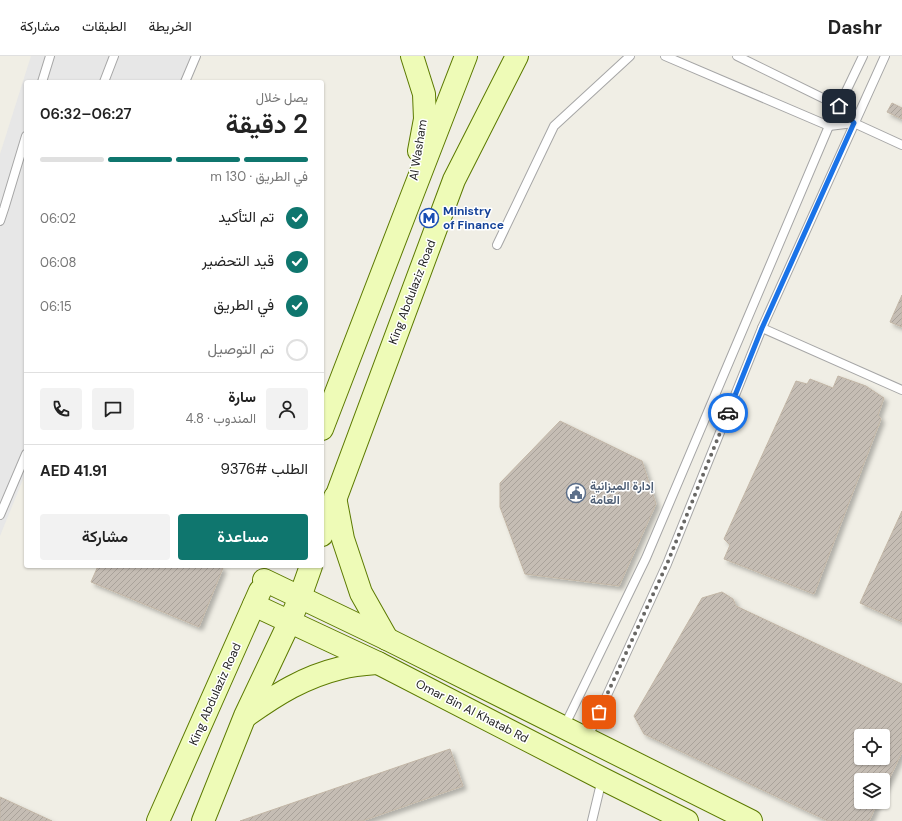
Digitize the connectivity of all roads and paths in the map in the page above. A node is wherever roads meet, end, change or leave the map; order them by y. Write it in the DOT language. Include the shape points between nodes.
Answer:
graph roads {
  1 [pos="50,56"];
  2 [pos="114,56"];
  3 [pos="196,56"];
  4 [pos="412,56"];
  5 [pos="421,56"];
  6 [pos="466,56"];
  7 [pos="517,56"];
  8 [pos="630,56"];
  9 [pos="664,56"];
  10 [pos="737,56"];
  11 [pos="863,56"];
  12 [pos="884,56"];
  13 [pos="43,80"];
  14 [pos="105,80"];
  15 [pos="186,80"];
  16 [pos="424,94"];
  17 [pos="839,106"];
  18 [pos="854,123"];
  19 [pos="829,126"];
  20 [pos="24,143"];
  21 [pos="902,145"];
  22 [pos="411,198"];
  23 [pos="0,221"];
  24 [pos="496,245"];
  25 [pos="762,328"];
  26 [pos="902,390"];
  27 [pos="324,424"];
  28 [pos="24,459"];
  29 [pos="335,497"];
  30 [pos="0,515"];
  31 [pos="324,528"];
  32 [pos="310,568"];
  33 [pos="267,573"];
  34 [pos="300,597"];
  35 [pos="254,605"];
  36 [pos="290,621"];
  37 [pos="387,640"];
  38 [pos="378,663"];
  39 [pos="245,716"];
  40 [pos="564,727"];
  41 [pos="587,739"];
  42 [pos="603,779"];
  43 [pos="158,821"];
  44 [pos="203,821"];
  45 [pos="592,821"];
  46 [pos="688,821"];
  47 [pos="751,821"];
  1 -- 13 [label="lane"];
  2 -- 14 [label="lane"];
  3 -- 15 [label="lane"];
  4 -- 16 [label="main road, Al Washam"];
  5 -- 16 [label="main road"];
  6 -- 22 [label="main road"];
  7 -- 29 [label="main road, King Abdulaziz Road" via="454,180"];
  8 -- 24 [label="lane" via="554,126"];
  9 -- 19 [label="lane"];
  10 -- 17 [label="lane"];
  11 -- 17 [label="lane"];
  12 -- 18 [label="lane"];
  16 -- 22 [label="main road, Al Washam" via="425,119"];
  17 -- 18 [label="lane"];
  17 -- 19 [label="lane"];
  18 -- 19 [label="lane"];
  18 -- 21 [label="lane"];
  18 -- 25 [label="lane"];
  19 -- 40 [label="lane" via="646,558"];
  20 -- 23 [label="lane"];
  22 -- 27 [label="main road"];
  25 -- 26 [label="lane"];
  25 -- 41 [label="lane" via="667,564"];
  28 -- 30 [label="lane"];
  29 -- 31 [label="main road, King Abdulaziz Road"];
  29 -- 37 [label="main road" via="343,539 361,593"];
  32 -- 34 [label="main road"];
  33 -- 34 [label="main road"];
  33 -- 35 [label="main road, King Abdulaziz Road"];
  34 -- 36 [label="main road"];
  34 -- 37 [label="main road"];
  35 -- 36 [label="main road, Omar Bin Al Khatab Rd"];
  35 -- 43 [label="main road, King Abdulaziz Road"];
  36 -- 38 [label="main road, Omar Bin Al Khatab Rd"];
  36 -- 39 [label="main road"];
  37 -- 40 [label="main road"];
  38 -- 39 [label="main road" via="342,667 305,679"];
  38 -- 42 [label="main road, Omar Bin Al Khatab Rd"];
  39 -- 44 [label="main road"];
  40 -- 41 [label="main road"];
  41 -- 47 [label="main road"];
  42 -- 45 [label="lane"];
  42 -- 46 [label="main road, Omar Bin Al Khatab Rd"];
}
